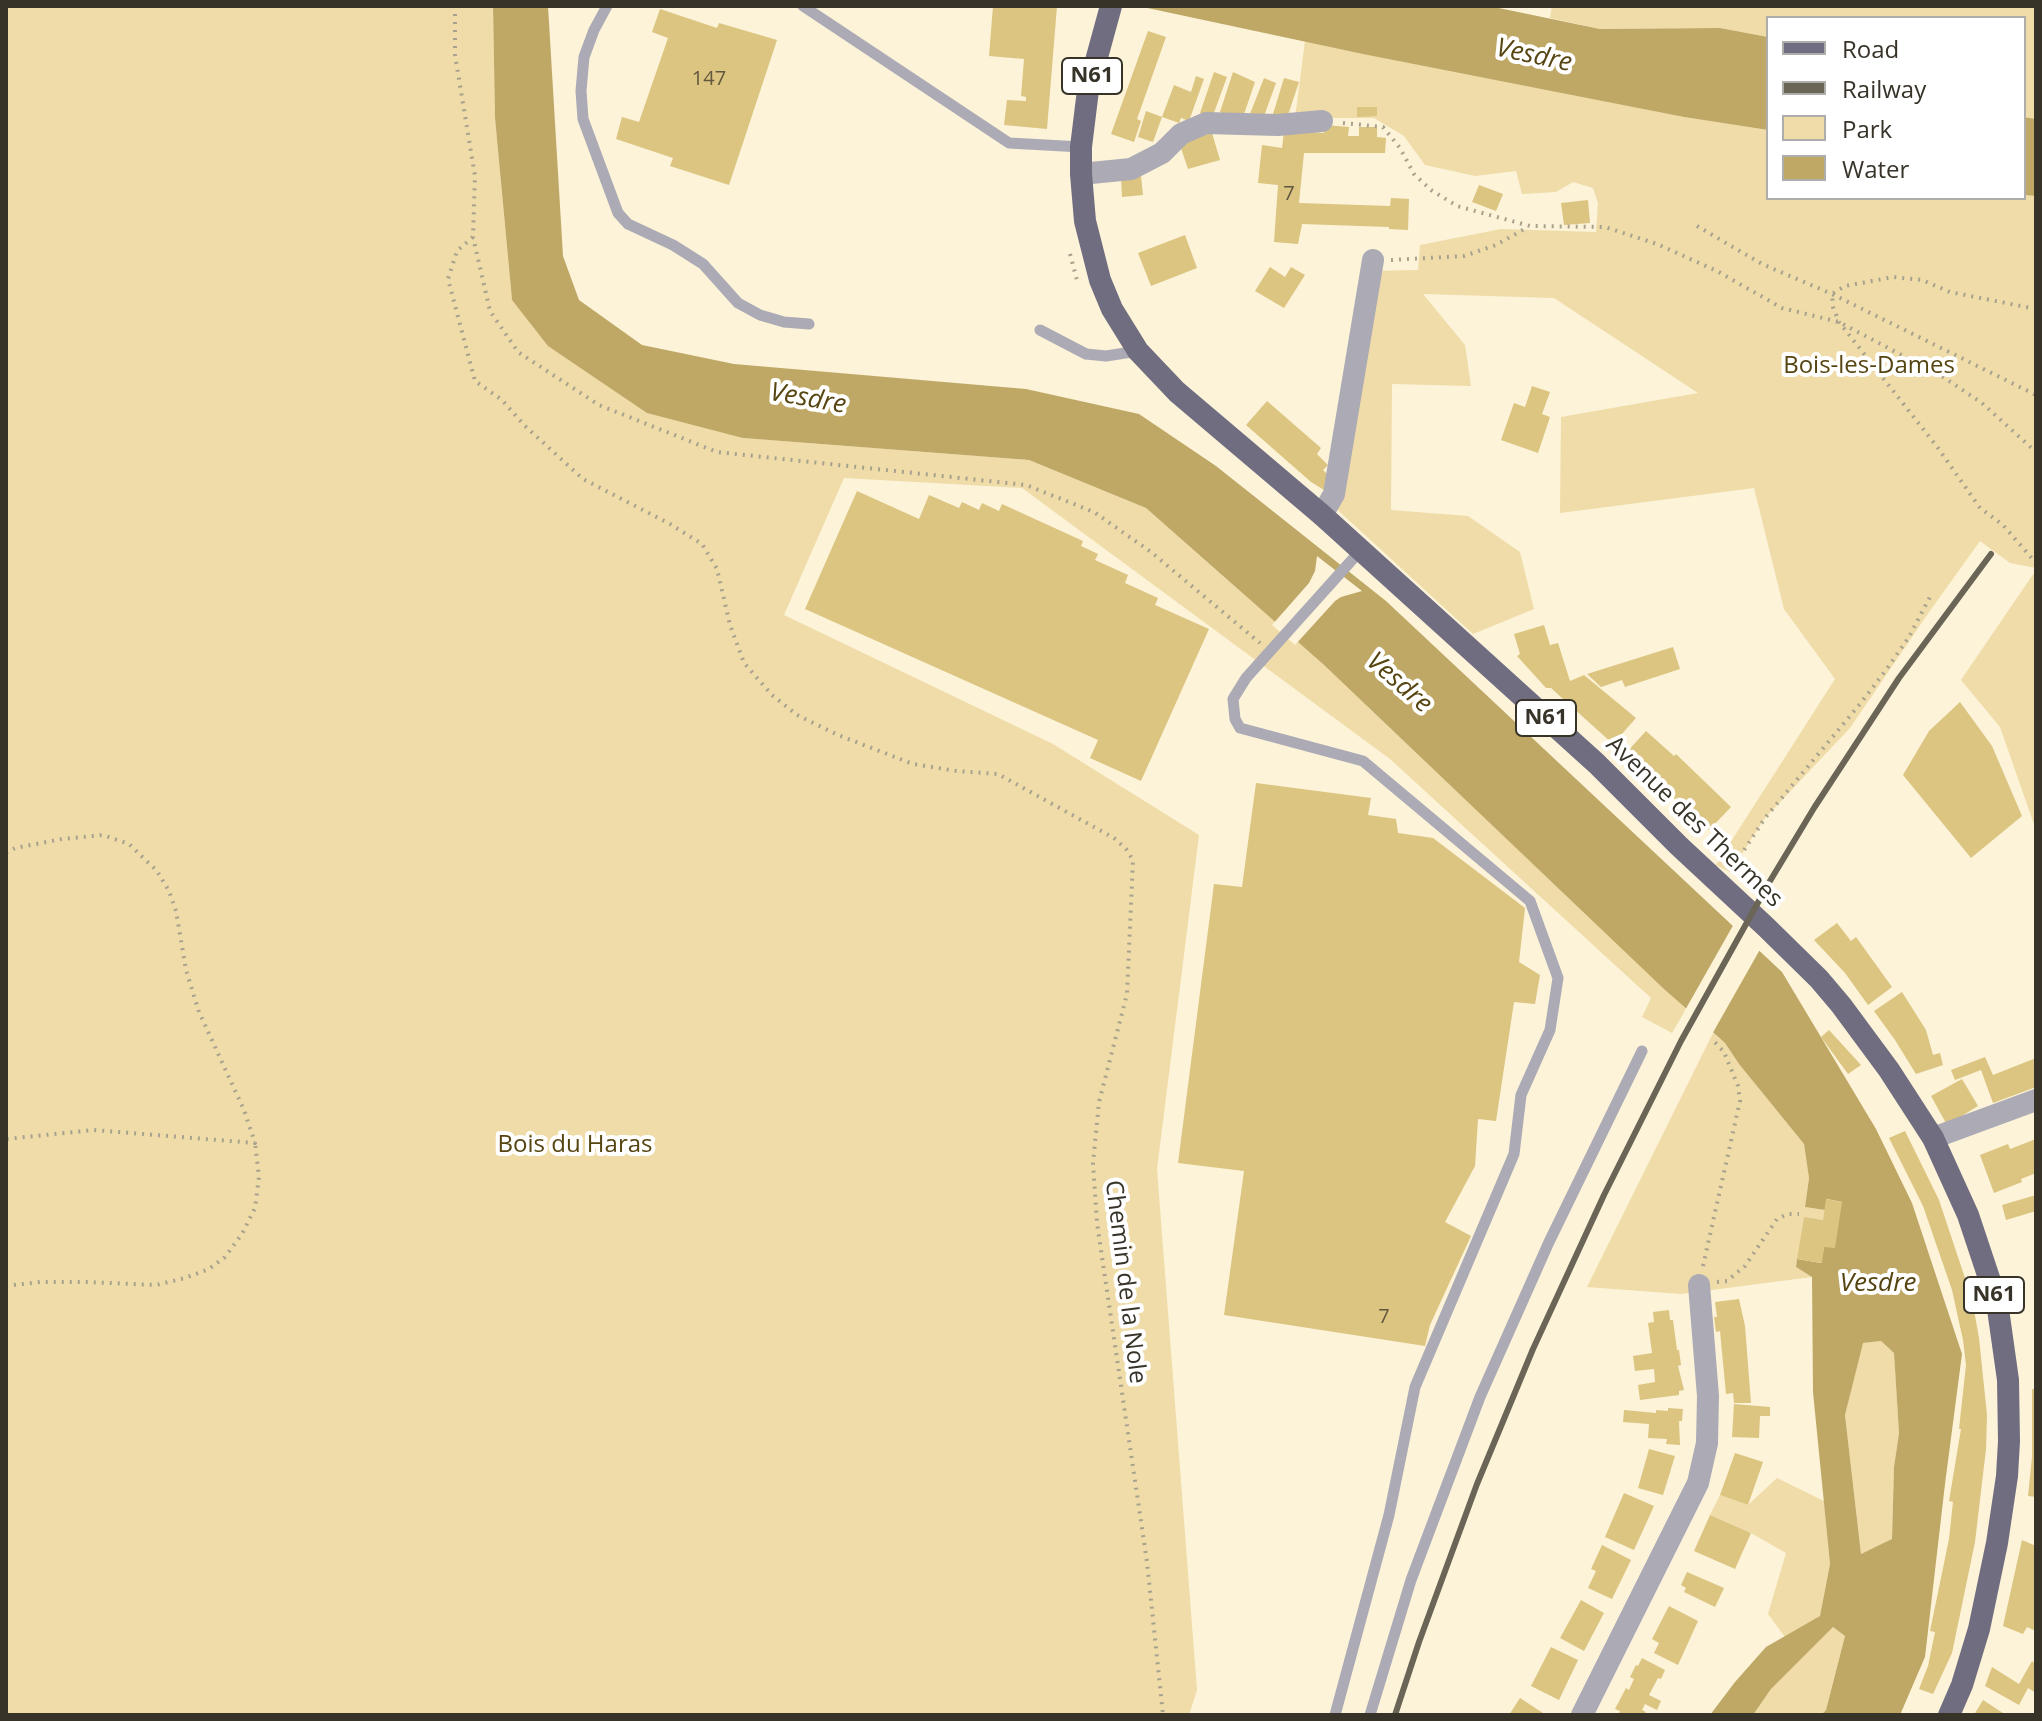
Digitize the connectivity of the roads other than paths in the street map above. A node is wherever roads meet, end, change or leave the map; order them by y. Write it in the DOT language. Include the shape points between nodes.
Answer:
graph roads {
  1 [pos="607,6"];
  2 [pos="803,6"];
  3 [pos="1110,6"];
  4 [pos="1322,121"];
  5 [pos="1081,147"];
  6 [pos="1081,174"];
  7 [pos="1373,260"];
  8 [pos="809,324"];
  9 [pos="1040,330"];
  10 [pos="1138,351"];
  11 [pos="1322,515"];
  12 [pos="1360,551"];
  13 [pos="1642,1051"];
  14 [pos="2036,1100"];
  15 [pos="1933,1138"];
  16 [pos="1699,1285"];
  17 [pos="1335,1715"];
  18 [pos="1370,1715"];
  19 [pos="1582,1715"];
  20 [pos="1949,1715"];
  1 -- 8 [label="lane" via="584,57 581,91 583,119 618,213 628,224 703,264 738,303 760,315"];
  2 -- 5 [label="lane" via="1009,143"];
  3 -- 5 [label="main road, Avenue des Thermes / N61" via="1088,90"];
  4 -- 6 [label="street" via="1206,123 1131,169"];
  5 -- 6 [label="main road, Avenue des Thermes / N61"];
  6 -- 10 [label="main road, Avenue des Thermes / N61" via="1085,221 1100,280"];
  7 -- 11 [label="street" via="1334,494"];
  9 -- 10 [label="lane" via="1086,354"];
  10 -- 11 [label="main road, Avenue des Thermes / N61" via="1177,392"];
  11 -- 12 [label="main road, Avenue des Thermes / N61"];
  12 -- 15 [label="main road, Avenue des Thermes / N61" via="1597,764 1787,948 1841,1005"];
  12 -- 17 [label="lane" via="1246,678 1233,699 1235,719 1240,728 1363,761 1530,901 1558,978 1550,1030 1521,1095 1514,1154 1415,1387 1389,1515"];
  13 -- 18 [label="lane" via="1480,1397 1411,1580"];
  14 -- 15 [label="street"];
  15 -- 20 [label="main road, Avenue des Thermes / N61" via="1968,1215 1997,1302 2008,1380 2007,1476 1997,1543 1979,1629"];
  16 -- 19 [label="street" via="1708,1396 1707,1443 1698,1483"];
}
